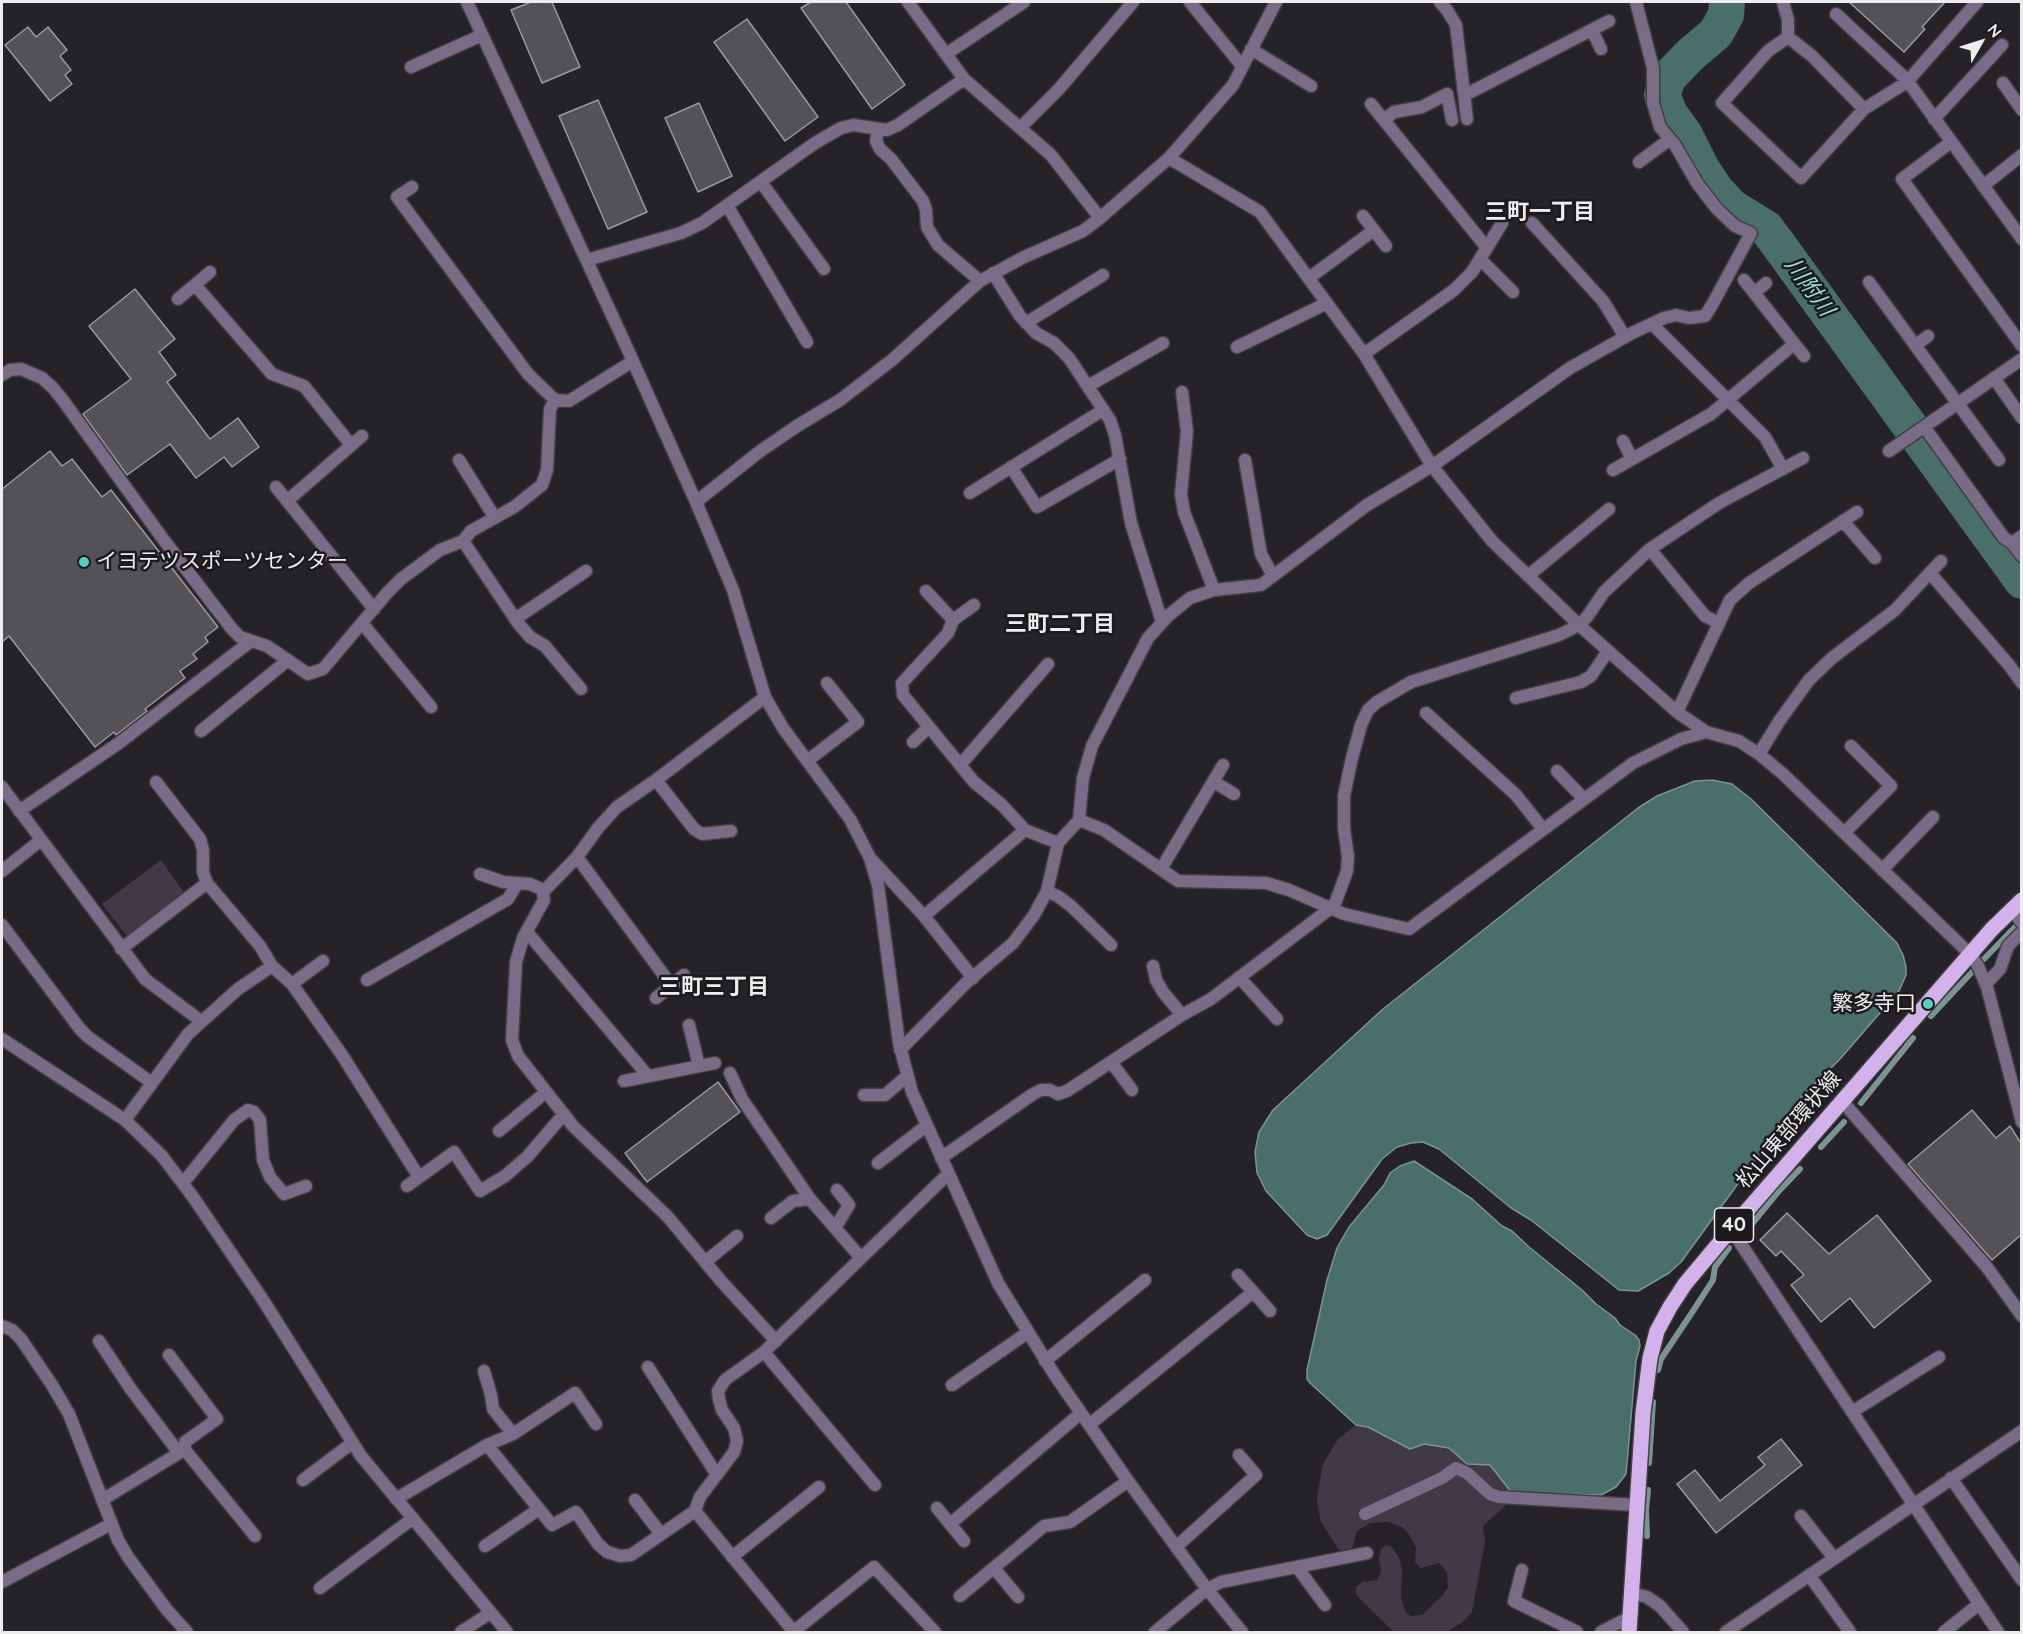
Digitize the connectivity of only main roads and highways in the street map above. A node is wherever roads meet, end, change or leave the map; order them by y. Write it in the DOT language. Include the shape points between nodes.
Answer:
graph roads {
  1 [pos="2017,905"];
  2 [pos="1629,1632"];
  1 -- 2 [label="main road, 松山東部環状線 / 40" via="1731,1229 1685,1284 1657,1331 1643,1413"];
}
